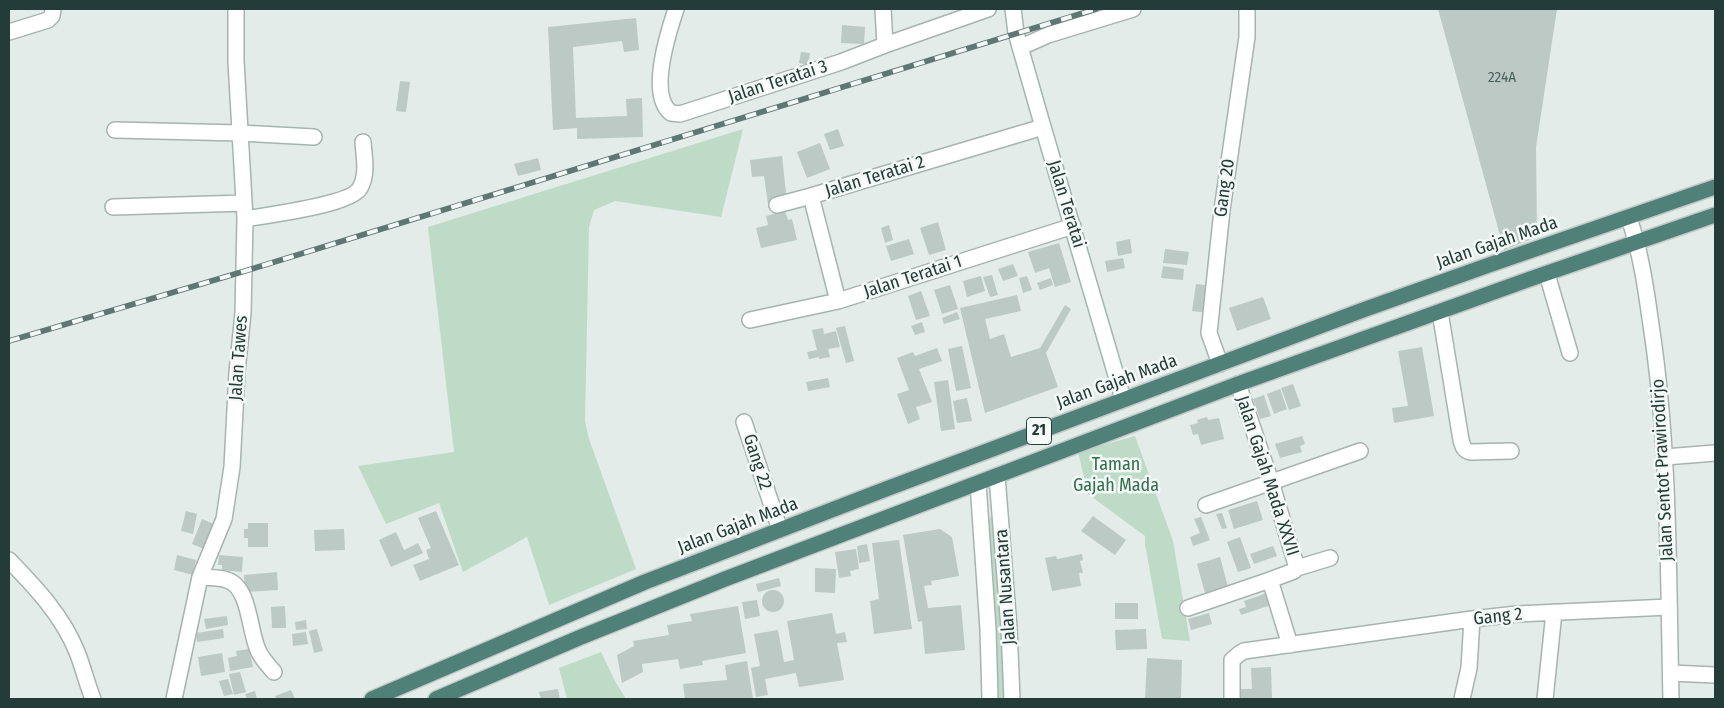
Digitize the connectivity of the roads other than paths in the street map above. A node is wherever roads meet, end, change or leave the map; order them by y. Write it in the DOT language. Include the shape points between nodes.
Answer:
graph roads {
  1 [pos="53,9"];
  2 [pos="236,9"];
  3 [pos="676,9"];
  4 [pos="883,9"];
  5 [pos="988,9"];
  6 [pos="1013,9"];
  7 [pos="1132,9"];
  8 [pos="1247,10"];
  9 [pos="9,32"];
  10 [pos="885,45"];
  11 [pos="1021,47"];
  12 [pos="1043,127"];
  13 [pos="115,130"];
  14 [pos="240,132"];
  15 [pos="314,137"];
  16 [pos="363,142"];
  17 [pos="1715,187"];
  18 [pos="811,196"];
  19 [pos="244,203"];
  20 [pos="777,205"];
  21 [pos="114,206"];
  22 [pos="1715,215"];
  23 [pos="1629,218"];
  24 [pos="245,219"];
  25 [pos="1073,226"];
  26 [pos="1636,243"];
  27 [pos="1547,274"];
  28 [pos="838,301"];
  29 [pos="1440,312"];
  30 [pos="750,320"];
  31 [pos="1570,353"];
  32 [pos="1220,364"];
  33 [pos="1238,384"];
  34 [pos="1124,399"];
  35 [pos="744,422"];
  36 [pos="1511,450"];
  37 [pos="1360,451"];
  38 [pos="1715,453"];
  39 [pos="1665,457"];
  40 [pos="997,476"];
  41 [pos="1271,482"];
  42 [pos="978,483"];
  43 [pos="1206,505"];
  44 [pos="780,530"];
  45 [pos="1330,558"];
  46 [pos="9,560"];
  47 [pos="1297,568"];
  48 [pos="200,577"];
  49 [pos="1270,580"];
  50 [pos="1669,607"];
  51 [pos="1188,608"];
  52 [pos="1554,612"];
  53 [pos="1472,619"];
  54 [pos="1290,645"];
  55 [pos="274,672"];
  56 [pos="431,673"];
  57 [pos="1670,673"];
  58 [pos="1715,675"];
  59 [pos="92,696"];
  60 [pos="439,698"];
  61 [pos="174,699"];
  62 [pos="372,699"];
  63 [pos="990,699"];
  64 [pos="1012,699"];
  65 [pos="1232,699"];
  66 [pos="1462,699"];
  67 [pos="1545,699"];
  68 [pos="1671,699"];
  1 -- 9 [label="street" via="48,20"];
  2 -- 14 [label="street, Jalan Tawes"];
  3 -- 10 [label="street, Jalan Teratai 3" via="660,73 663,106 671,113 680,114"];
  4 -- 10 [label="street"];
  5 -- 10 [label="street, Jalan Teratai 3"];
  6 -- 11 [label="street, Jalan Teratai"];
  7 -- 11 [label="street" via="1048,35"];
  8 -- 32 [label="street, Gang 20" via="1247,37 1222,210 1210,333"];
  11 -- 12 [label="street, Jalan Teratai"];
  12 -- 18 [label="street, Jalan Teratai 2"];
  12 -- 25 [label="street, Jalan Teratai"];
  13 -- 14 [label="street"];
  14 -- 15 [label="street"];
  14 -- 19 [label="street, Jalan Tawes"];
  16 -- 24 [label="street" via="365,177 359,190 347,199"];
  17 -- 23 [label="highway, Jalan Gajah Mada / 21"];
  18 -- 20 [label="street"];
  18 -- 28 [label="street, Jalan Teratai 2"];
  19 -- 21 [label="street"];
  19 -- 24 [label="street, Jalan Tawes"];
  22 -- 26 [label="highway, 21"];
  23 -- 26 [label="street, Jalan Sentot Prawirodirjo"];
  23 -- 32 [label="highway, Jalan Gajah Mada / 21" via="1489,264"];
  24 -- 48 [label="street, Jalan Tawes" via="243,313 232,467 224,519"];
  25 -- 28 [label="street, Jalan Teratai 1"];
  25 -- 34 [label="street, Jalan Teratai"];
  26 -- 27 [label="highway, 21"];
  26 -- 39 [label="street, Jalan Sentot Prawirodirjo" via="1658,371"];
  27 -- 29 [label="highway, 21"];
  27 -- 31 [label="street"];
  28 -- 30 [label="street, Jalan Teratai 1"];
  29 -- 33 [label="highway, 21"];
  29 -- 36 [label="street" via="1464,449 1467,452"];
  32 -- 34 [label="highway, Jalan Gajah Mada / 21"];
  33 -- 40 [label="highway, 21"];
  33 -- 41 [label="street, Jalan Gajah Mada XXVII"];
  34 -- 44 [label="highway, Jalan Gajah Mada / 21"];
  35 -- 44 [label="street, Gang 22"];
  37 -- 41 [label="street"];
  38 -- 39 [label="street"];
  39 -- 50 [label="street, Jalan Sentot Prawirodirjo"];
  40 -- 42 [label="highway, 21"];
  40 -- 64 [label="street, Jalan Nusantara"];
  41 -- 43 [label="street"];
  41 -- 47 [label="street, Jalan Gajah Mada XXVII"];
  42 -- 60 [label="highway, 21" via="671,601"];
  42 -- 63 [label="street, Jalan Nusantara"];
  44 -- 56 [label="highway, Jalan Gajah Mada / 21" via="645,582"];
  45 -- 47 [label="street"];
  46 -- 59 [label="street" via="40,591 61,621 77,651"];
  47 -- 49 [label="street"];
  48 -- 55 [label="street" via="228,580 237,586 244,597 258,650"];
  48 -- 61 [label="street, Jalan Tawes"];
  49 -- 51 [label="street"];
  49 -- 54 [label="street"];
  50 -- 52 [label="street, Gang 2"];
  50 -- 57 [label="street, Jalan Sentot Prawirodirjo"];
  52 -- 53 [label="street, Gang 2"];
  52 -- 67 [label="street"];
  53 -- 54 [label="street, Gang 2"];
  53 -- 66 [label="street" via="1469,668"];
  54 -- 65 [label="street, Gang 2" via="1244,651 1235,656 1232,660"];
  56 -- 60 [label="highway"];
  56 -- 62 [label="highway, Jalan Gajah Mada / 21"];
  57 -- 58 [label="street"];
  57 -- 68 [label="street, Jalan Sentot Prawirodirjo"];
}
